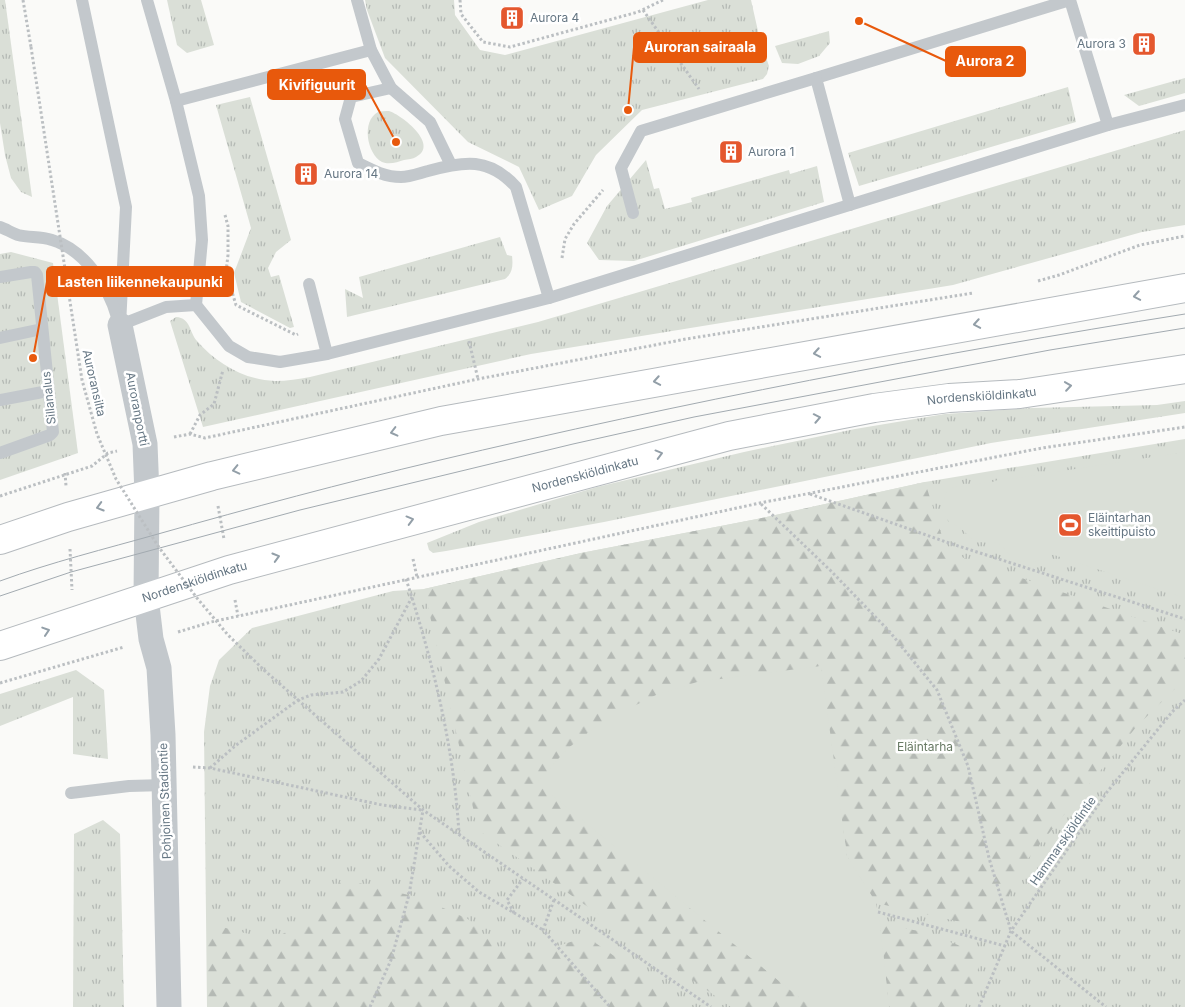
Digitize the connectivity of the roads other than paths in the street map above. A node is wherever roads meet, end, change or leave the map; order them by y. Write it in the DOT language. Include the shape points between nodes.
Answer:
graph roads {
  1 [pos="82,0"];
  2 [pos="147,0"];
  3 [pos="357,0"];
  4 [pos="1070,0"];
  5 [pos="370,50"];
  6 [pos="816,78"];
  7 [pos="391,88"];
  8 [pos="176,101"];
  9 [pos="1185,105"];
  10 [pos="1108,126"];
  11 [pos="451,165"];
  12 [pos="850,205"];
  13 [pos="633,213"];
  14 [pos="0,226"];
  15 [pos="0,277"];
  16 [pos="309,284"];
  17 [pos="1185,288"];
  18 [pos="549,298"];
  19 [pos="196,306"];
  20 [pos="120,324"];
  21 [pos="42,329"];
  22 [pos="0,338"];
  23 [pos="327,354"];
  24 [pos="1185,369"];
  25 [pos="48,391"];
  26 [pos="0,400"];
  27 [pos="0,452"];
  28 [pos="147,494"];
  29 [pos="0,540"];
  30 [pos="146,597"];
  31 [pos="0,646"];
  32 [pos="165,775"];
  33 [pos="71,792"];
  34 [pos="169,1007"];
  1 -- 20 [label="lane" via="126,207"];
  2 -- 8 [label="lane"];
  3 -- 5 [label="lane"];
  4 -- 6 [label="lane"];
  4 -- 10 [label="lane"];
  5 -- 7 [label="lane"];
  5 -- 8 [label="lane"];
  6 -- 12 [label="lane"];
  6 -- 13 [label="lane" via="642,131 621,168"];
  7 -- 11 [label="lane" via="430,122"];
  7 -- 11 [label="lane" via="351,97 345,120 358,163 378,173 402,177"];
  8 -- 19 [label="lane" via="199,196 202,240"];
  9 -- 10 [label="lane"];
  10 -- 12 [label="lane"];
  11 -- 18 [label="lane" via="474,164 492,168 516,187"];
  12 -- 18 [label="lane"];
  14 -- 20 [label="lane" via="18,235 54,240 82,257 105,289"];
  15 -- 21 [label="lane, Sillanalus" via="35,272"];
  16 -- 23 [label="lane"];
  17 -- 28 [label="main road, one-way" via="441,421"];
  18 -- 23 [label="lane"];
  19 -- 20 [label="lane" via="166,307"];
  19 -- 23 [label="lane" via="229,346 248,357 280,362"];
  20 -- 28 [label="street, Auroranportti" via="145,444"];
  21 -- 22 [label="lane"];
  21 -- 25 [label="lane, Sillanalus"];
  30 -- 24 [label="main road, Nordenskiöldinkatu, one-way" via="229,570 729,436 874,408 949,398 1020,394"];
  25 -- 26 [label="lane"];
  25 -- 27 [label="lane, Sillanalus" via="52,434"];
  28 -- 29 [label="main road, one-way"];
  28 -- 30 [label="street, Auroranportti"];
  31 -- 30 [label="main road, Nordenskiöldinkatu, one-way"];
  30 -- 32 [label="street, Pohjoinen Stadiontie" via="151,639 160,668"];
  32 -- 33 [label="lane" via="129,786"];
  32 -- 34 [label="street, Pohjoinen Stadiontie"];
}
